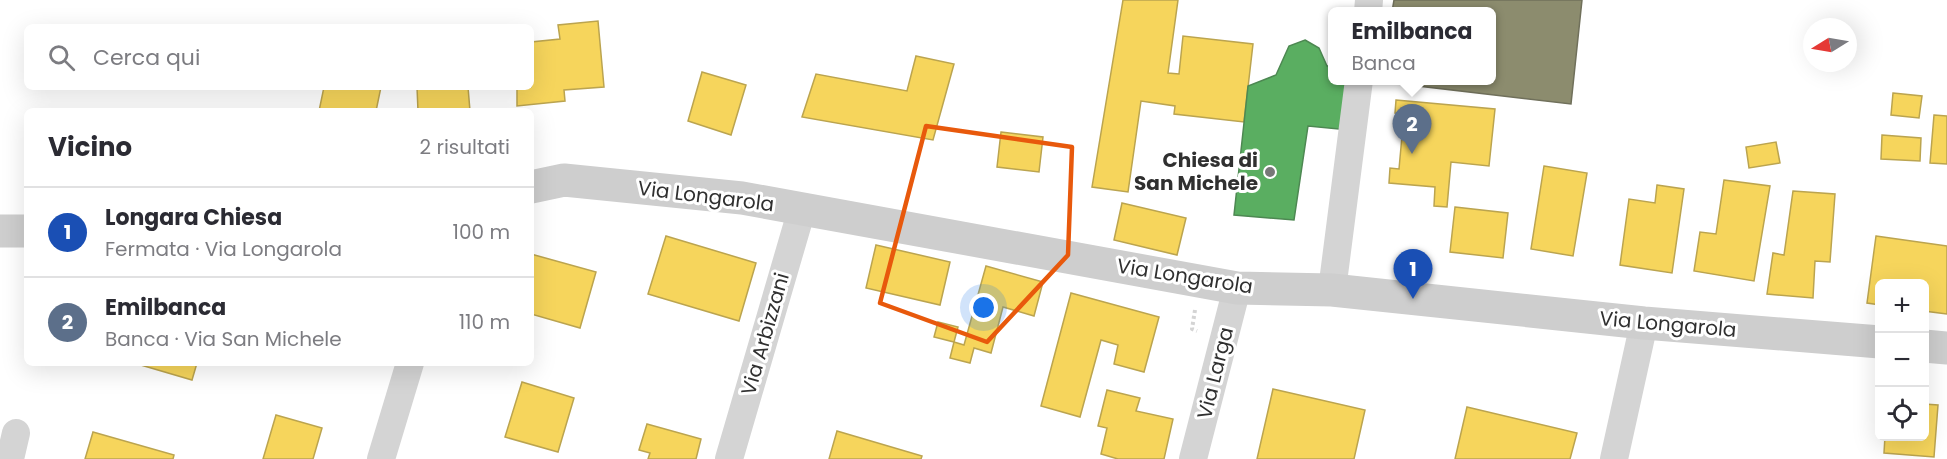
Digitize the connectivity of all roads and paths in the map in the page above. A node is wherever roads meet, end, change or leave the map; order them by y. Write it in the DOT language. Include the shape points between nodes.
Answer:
graph roads {
  1 [pos="1358,85"];
  2 [pos="534,186"];
  3 [pos="802,209"];
  4 [pos="0,231"];
  5 [pos="24,231"];
  6 [pos="1237,288"];
  7 [pos="1332,290"];
  8 [pos="1644,323"];
  9 [pos="1875,342"];
  10 [pos="1929,346"];
  11 [pos="1947,348"];
  12 [pos="409,366"];
  13 [pos="381,459"];
  14 [pos="729,459"];
  15 [pos="1193,459"];
  16 [pos="1614,459"];
  1 -- 7 [label="street"];
  2 -- 3 [label="street, Via Longarola" via="564,180 741,198"];
  3 -- 6 [label="street, Via Longarola"];
  3 -- 14 [label="street, Via Arbizzani"];
  4 -- 5 [label="street"];
  6 -- 7 [label="street, Via Longarola"];
  6 -- 15 [label="street, Via Larga"];
  7 -- 8 [label="street, Via Longarola"];
  8 -- 9 [label="street, Via Longarola"];
  8 -- 16 [label="street"];
  10 -- 11 [label="street"];
  12 -- 13 [label="street"];
}
